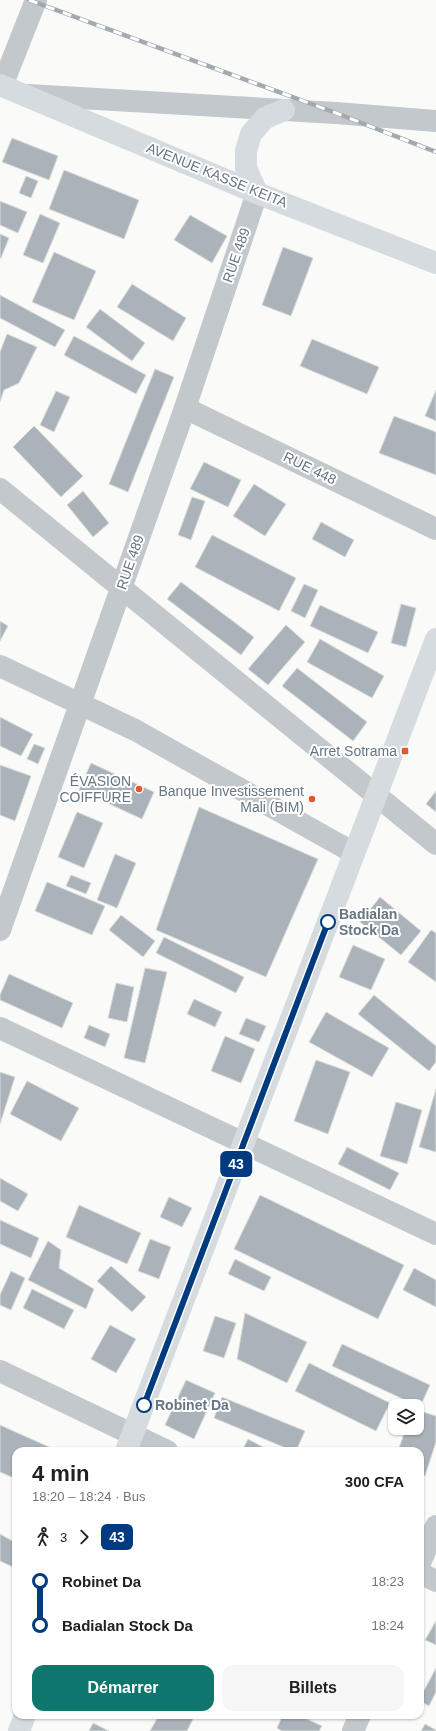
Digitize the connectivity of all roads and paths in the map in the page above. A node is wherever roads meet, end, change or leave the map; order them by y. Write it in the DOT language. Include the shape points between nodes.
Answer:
graph roads {
  1 [pos="36,0"];
  2 [pos="1,85"];
  3 [pos="25,95"];
  4 [pos="284,110"];
  5 [pos="436,121"];
  6 [pos="257,192"];
  7 [pos="436,263"];
  8 [pos="185,408"];
  9 [pos="0,489"];
  10 [pos="436,529"];
  11 [pos="121,589"];
  12 [pos="436,639"];
  13 [pos="0,666"];
  14 [pos="80,704"];
  15 [pos="376,796"];
  16 [pos="436,844"];
  17 [pos="354,853"];
  18 [pos="0,930"];
  19 [pos="0,1028"];
  20 [pos="244,1144"];
  21 [pos="436,1234"];
  22 [pos="0,1371"];
  23 [pos="129,1443"];
  24 [pos="148,1447"];
  25 [pos="436,1526"];
  26 [pos="424,1554"];
  27 [pos="424,1575"];
  28 [pos="436,1581"];
  29 [pos="24,1719"];
  30 [pos="358,1719"];
  31 [pos="19,1731"];
  32 [pos="353,1731"];
  1 -- 2 [label="street"];
  2 -- 3 [label="main road, AVENUE KASSE KEITA"];
  3 -- 4 [label="street"];
  3 -- 6 [label="main road, AVENUE KASSE KEITA"];
  4 -- 5 [label="street"];
  4 -- 6 [label="main road" via="265,118 249,139 246,168"];
  6 -- 7 [label="main road, AVENUE KASSE KEITA"];
  6 -- 8 [label="street, RUE 489"];
  8 -- 10 [label="street, RUE 448"];
  8 -- 11 [label="street, RUE 489"];
  9 -- 11 [label="street"];
  11 -- 14 [label="street, RUE 489"];
  11 -- 15 [label="street"];
  12 -- 15 [label="main road"];
  13 -- 14 [label="street"];
  14 -- 17 [label="street" via="135,730"];
  14 -- 18 [label="street, RUE 489"];
  15 -- 16 [label="street"];
  15 -- 17 [label="main road"];
  17 -- 20 [label="main road"];
  19 -- 20 [label="street"];
  20 -- 21 [label="street"];
  20 -- 23 [label="main road"];
  22 -- 23 [label="street"];
  23 -- 24 [label="street"];
  25 -- 26 [label="street"];
  27 -- 28 [label="street"];
  29 -- 31 [label="main road"];
  30 -- 32 [label="street"];
}
